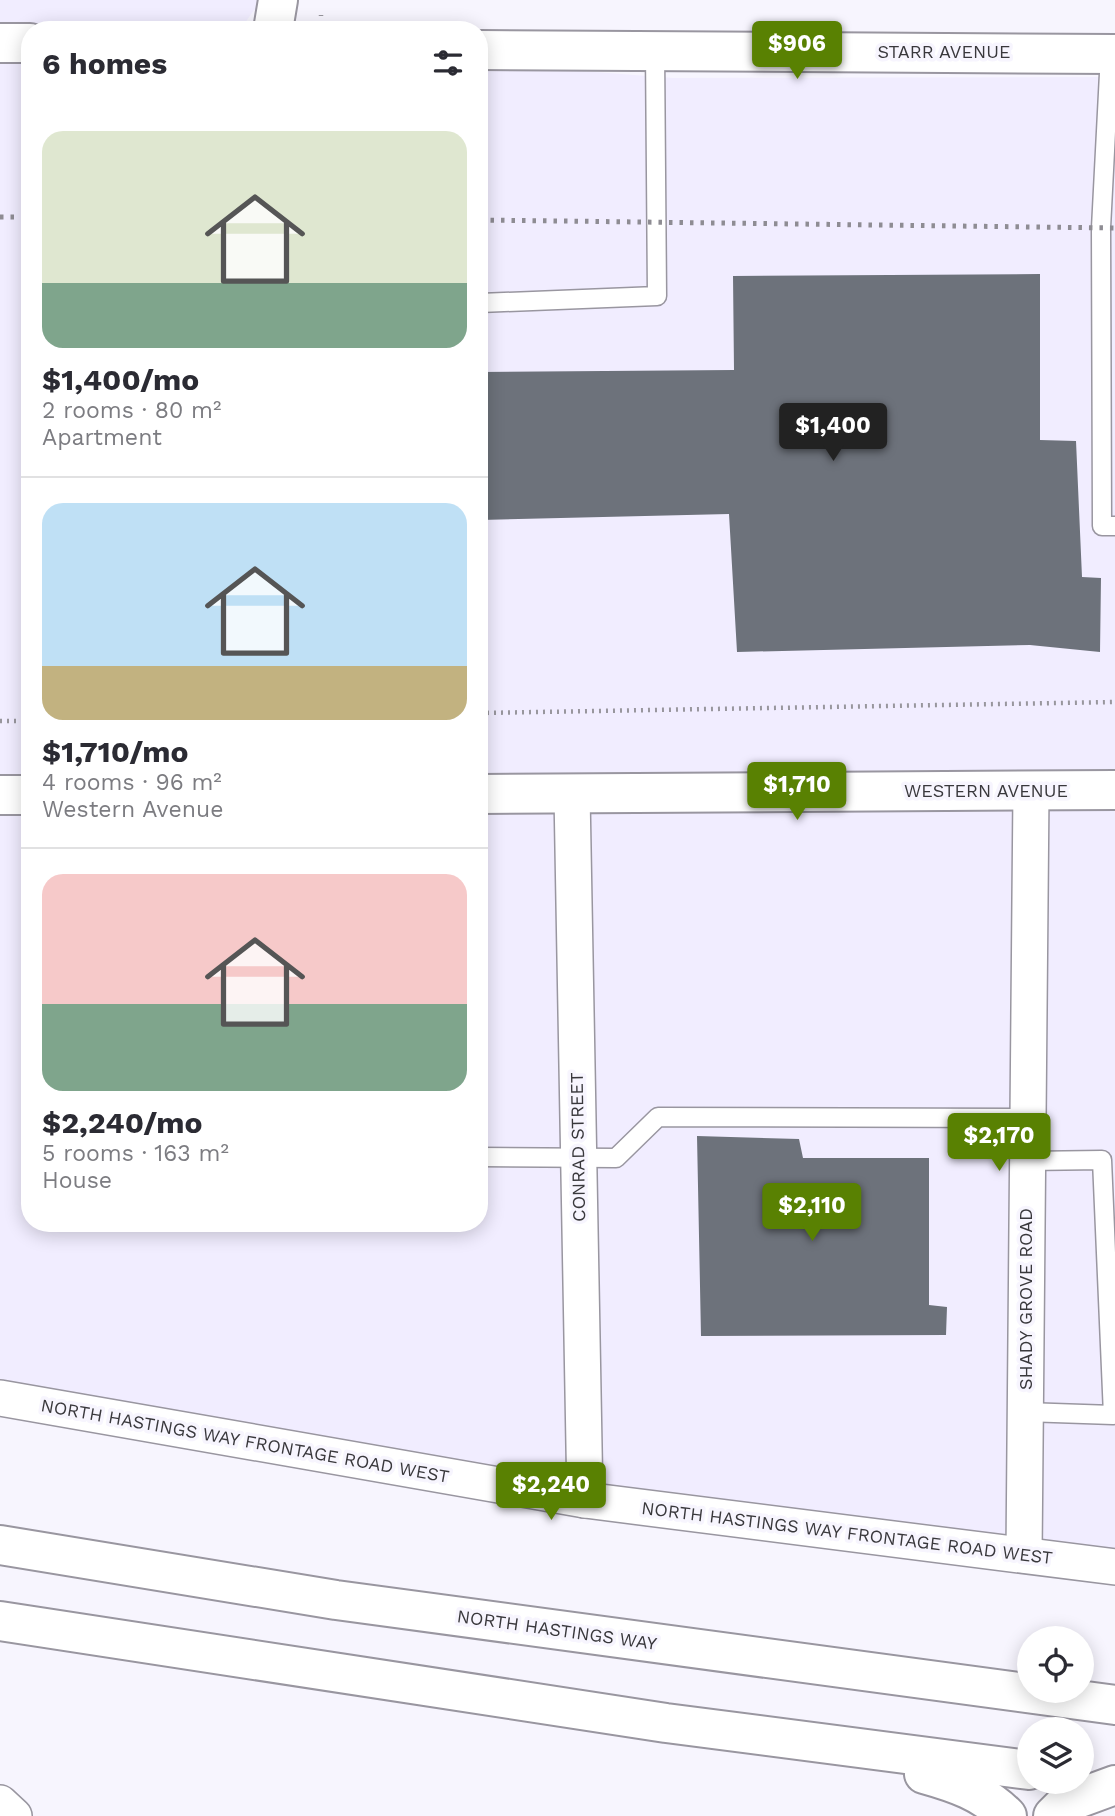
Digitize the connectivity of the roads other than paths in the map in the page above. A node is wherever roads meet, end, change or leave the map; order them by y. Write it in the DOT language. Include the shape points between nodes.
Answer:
graph roads {
  1 [pos="0,43"];
  2 [pos="21,43"];
  3 [pos="488,50"];
  4 [pos="655,50"];
  5 [pos="1112,54"];
  6 [pos="488,303"];
  7 [pos="1115,526"];
  8 [pos="1115,790"];
  9 [pos="1031,791"];
  10 [pos="488,794"];
  11 [pos="572,794"];
  12 [pos="0,795"];
  13 [pos="21,795"];
  14 [pos="1028,1118"];
  15 [pos="578,1156"];
  16 [pos="488,1157"];
  17 [pos="1027,1161"];
  18 [pos="0,1398"];
  19 [pos="1026,1412"];
  20 [pos="1114,1415"];
  21 [pos="585,1500"];
  22 [pos="0,1545"];
  23 [pos="1024,1555"];
  24 [pos="1115,1567"];
  25 [pos="0,1621"];
  26 [pos="1115,1705"];
  27 [pos="807,1742"];
  28 [pos="1017,1768"];
  29 [pos="1094,1779"];
  30 [pos="1115,1783"];
  31 [pos="0,1803"];
  32 [pos="14,1816"];
  33 [pos="1007,1816"];
  34 [pos="1053,1816"];
  1 -- 2 [label="main road"];
  3 -- 4 [label="main road, STARR AVENUE"];
  4 -- 5 [label="main road, STARR AVENUE"];
  4 -- 6 [label="lane" via="657,296"];
  5 -- 7 [label="lane" via="1101,228 1102,526"];
  8 -- 9 [label="main road, WESTERN AVENUE"];
  9 -- 11 [label="main road, WESTERN AVENUE"];
  9 -- 14 [label="street, SHADY GROVE ROAD"];
  10 -- 11 [label="main road, WESTERN AVENUE"];
  11 -- 15 [label="street, CONRAD STREET"];
  12 -- 13 [label="main road"];
  14 -- 15 [label="lane" via="658,1117 617,1158"];
  14 -- 17 [label="street, SHADY GROVE ROAD"];
  15 -- 16 [label="lane"];
  15 -- 21 [label="street, CONRAD STREET"];
  17 -- 19 [label="street, SHADY GROVE ROAD"];
  17 -- 20 [label="lane" via="1102,1160"];
  18 -- 21 [label="street, NORTH HASTINGS WAY FRONTAGE ROAD WEST"];
  19 -- 20 [label="lane"];
  19 -- 23 [label="street, SHADY GROVE ROAD"];
  21 -- 23 [label="street, NORTH HASTINGS WAY FRONTAGE ROAD WEST"];
  22 -- 26 [label="main road, NORTH HASTINGS WAY" via="335,1600"];
  23 -- 24 [label="street, NORTH HASTINGS WAY FRONTAGE ROAD WEST"];
  25 -- 27 [label="main road" via="349,1677"];
  27 -- 28 [label="main road"];
  27 -- 33 [label="main road" via="969,1788"];
  29 -- 30 [label="main road"];
  30 -- 34 [label="main road" via="1066,1804"];
  31 -- 32 [label="street"];
}
